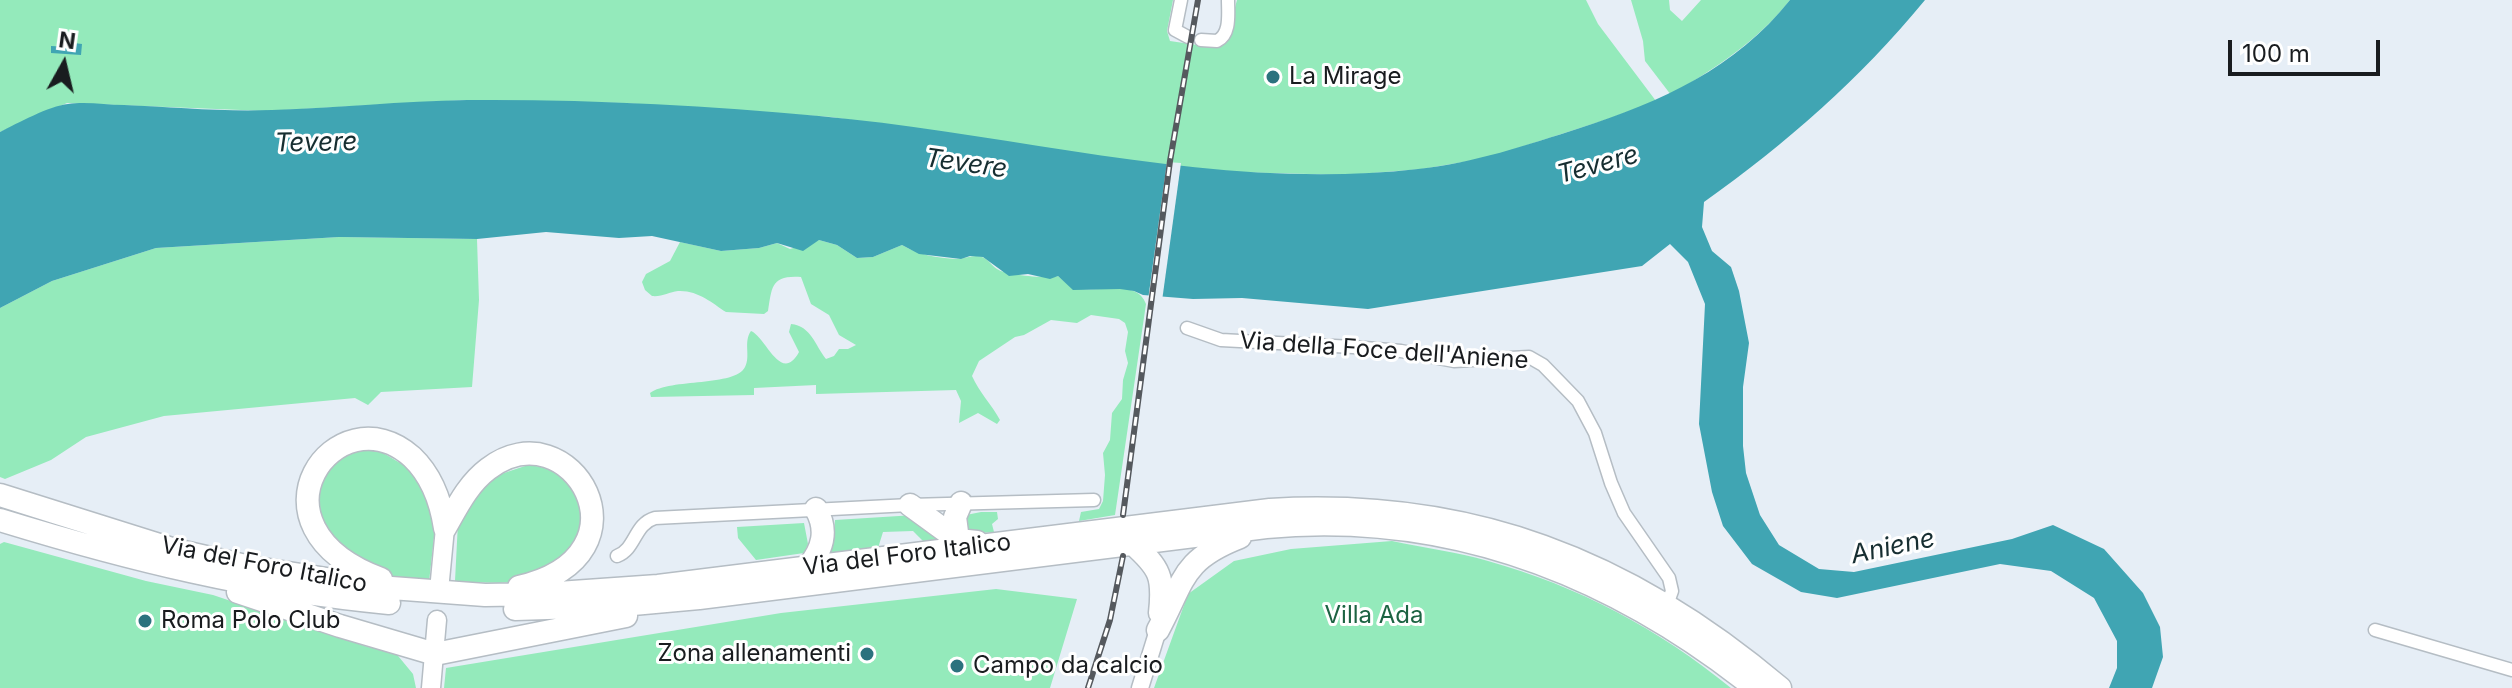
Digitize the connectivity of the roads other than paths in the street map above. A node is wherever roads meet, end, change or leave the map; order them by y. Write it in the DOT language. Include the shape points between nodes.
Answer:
graph roads {
  1 [pos="1181,0"];
  2 [pos="1228,0"];
  3 [pos="1187,328"];
  4 [pos="0,495"];
  5 [pos="1094,500"];
  6 [pos="961,503"];
  7 [pos="910,505"];
  8 [pos="816,509"];
  9 [pos="54,512"];
  10 [pos="0,520"];
  11 [pos="1266,527"];
  12 [pos="445,528"];
  13 [pos="41,533"];
  14 [pos="0,534"];
  15 [pos="958,540"];
  16 [pos="1013,542"];
  17 [pos="1133,544"];
  18 [pos="617,556"];
  19 [pos="808,567"];
  20 [pos="181,570"];
  21 [pos="432,586"];
  22 [pos="485,595"];
  23 [pos="699,598"];
  24 [pos="1667,605"];
  25 [pos="437,620"];
  26 [pos="1158,630"];
  27 [pos="2375,630"];
  28 [pos="435,654"];
  29 [pos="2512,670"];
  30 [pos="431,688"];
  31 [pos="1140,688"];
  32 [pos="1755,688"];
  33 [pos="1780,688"];
  1 -- 2 [label="street" via="1175,30 1217,41 1227,26"];
  3 -- 24 [label="street, Via della Foce dell'Aniene" via="1221,340 1365,348 1454,361 1529,357 1543,365 1578,401 1595,433 1624,513 1670,581"];
  4 -- 9 [label="highway, Via del Foro Italico"];
  5 -- 6 [label="street, Via del Foro Italico"];
  6 -- 7 [label="street, Via del Foro Italico"];
  6 -- 15 [label="highway" via="955,517"];
  7 -- 8 [label="street, Via del Foro Italico"];
  7 -- 15 [label="highway"];
  8 -- 18 [label="street, Via del Foro Italico" via="655,518 641,525 626,551"];
  8 -- 19 [label="highway" via="824,532"];
  9 -- 13 [label="street"];
  9 -- 21 [label="highway, Via del Foro Italico" via="208,558 319,579"];
  10 -- 13 [label="highway, Via del Foro Italico"];
  11 -- 17 [label="highway, Via del Foro Italico"];
  11 -- 26 [label="highway" via="1196,561 1182,577"];
  11 -- 32 [label="highway, Via del Foro Italico" via="1388,527 1511,552 1636,605"];
  12 -- 21 [label="main road"];
  12 -- 21 [label="highway" via="425,471 388,443 364,440 342,446 325,458 310,480 310,518 332,552 389,582"];
  12 -- 22 [label="highway" via="470,487 506,458 550,459 581,479 592,514 580,552 542,581"];
  13 -- 14 [label="highway"];
  13 -- 20 [label="highway, Via del Foro Italico"];
  15 -- 16 [label="highway"];
  16 -- 19 [label="highway, Via del Foro Italico"];
  16 -- 24 [label="highway, Via del Foro Italico" via="1270,510 1402,512 1531,541"];
  17 -- 23 [label="highway, Via del Foro Italico"];
  17 -- 26 [label="highway" via="1159,573"];
  19 -- 22 [label="highway, Via del Foro Italico" via="615,590"];
  20 -- 23 [label="highway, Via del Foro Italico" via="325,596 446,607 560,609"];
  20 -- 28 [label="highway" via="261,601"];
  21 -- 22 [label="highway, Via del Foro Italico"];
  23 -- 28 [label="highway"];
  24 -- 33 [label="highway, Via del Foro Italico"];
  25 -- 28 [label="main road"];
  26 -- 31 [label="street"];
  27 -- 29 [label="street"];
  28 -- 30 [label="main road"];
}
